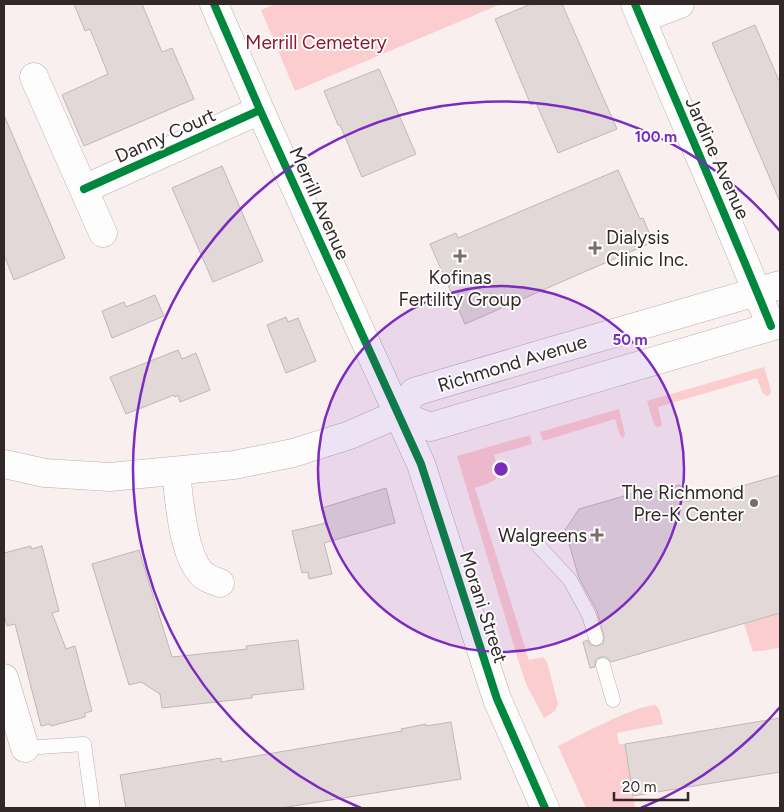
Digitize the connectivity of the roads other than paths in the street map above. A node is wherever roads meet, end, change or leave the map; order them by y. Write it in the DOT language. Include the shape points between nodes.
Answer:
graph roads {
  1 [pos="214,4"];
  2 [pos="680,4"];
  3 [pos="638,11"];
  4 [pos="34,78"];
  5 [pos="260,110"];
  6 [pos="84,189"];
  7 [pos="103,233"];
  8 [pos="768,288"];
  9 [pos="776,325"];
  10 [pos="398,414"];
  11 [pos="4,464"];
  12 [pos="176,472"];
  13 [pos="534,541"];
  14 [pos="220,583"];
  15 [pos="596,638"];
  16 [pos="603,664"];
  17 [pos="4,678"];
  18 [pos="613,700"];
  19 [pos="25,748"];
  20 [pos="93,808"];
  21 [pos="541,808"];
  1 -- 5 [label="street, Merrill Avenue"];
  2 -- 3 [label="street"];
  3 -- 8 [label="street, Jardine Avenue"];
  4 -- 6 [label="street"];
  5 -- 6 [label="street, Danny Court"];
  5 -- 10 [label="street, Merrill Avenue"];
  6 -- 7 [label="street"];
  8 -- 9 [label="street, Jardine Avenue"];
  8 -- 10 [label="street, Richmond Avenue" via="414,392"];
  9 -- 10 [label="street, Richmond Avenue" via="430,427"];
  10 -- 12 [label="street" via="350,435 293,453 234,466"];
  10 -- 21 [label="street, Morani Street" via="421,464 496,699"];
  11 -- 12 [label="street" via="45,473 110,477"];
  12 -- 14 [label="street" via="182,521 194,565 205,577"];
  13 -- 15 [label="lane" via="570,580 589,615"];
  16 -- 18 [label="lane"];
  17 -- 19 [label="street"];
  19 -- 20 [label="lane" via="84,744"];
}
